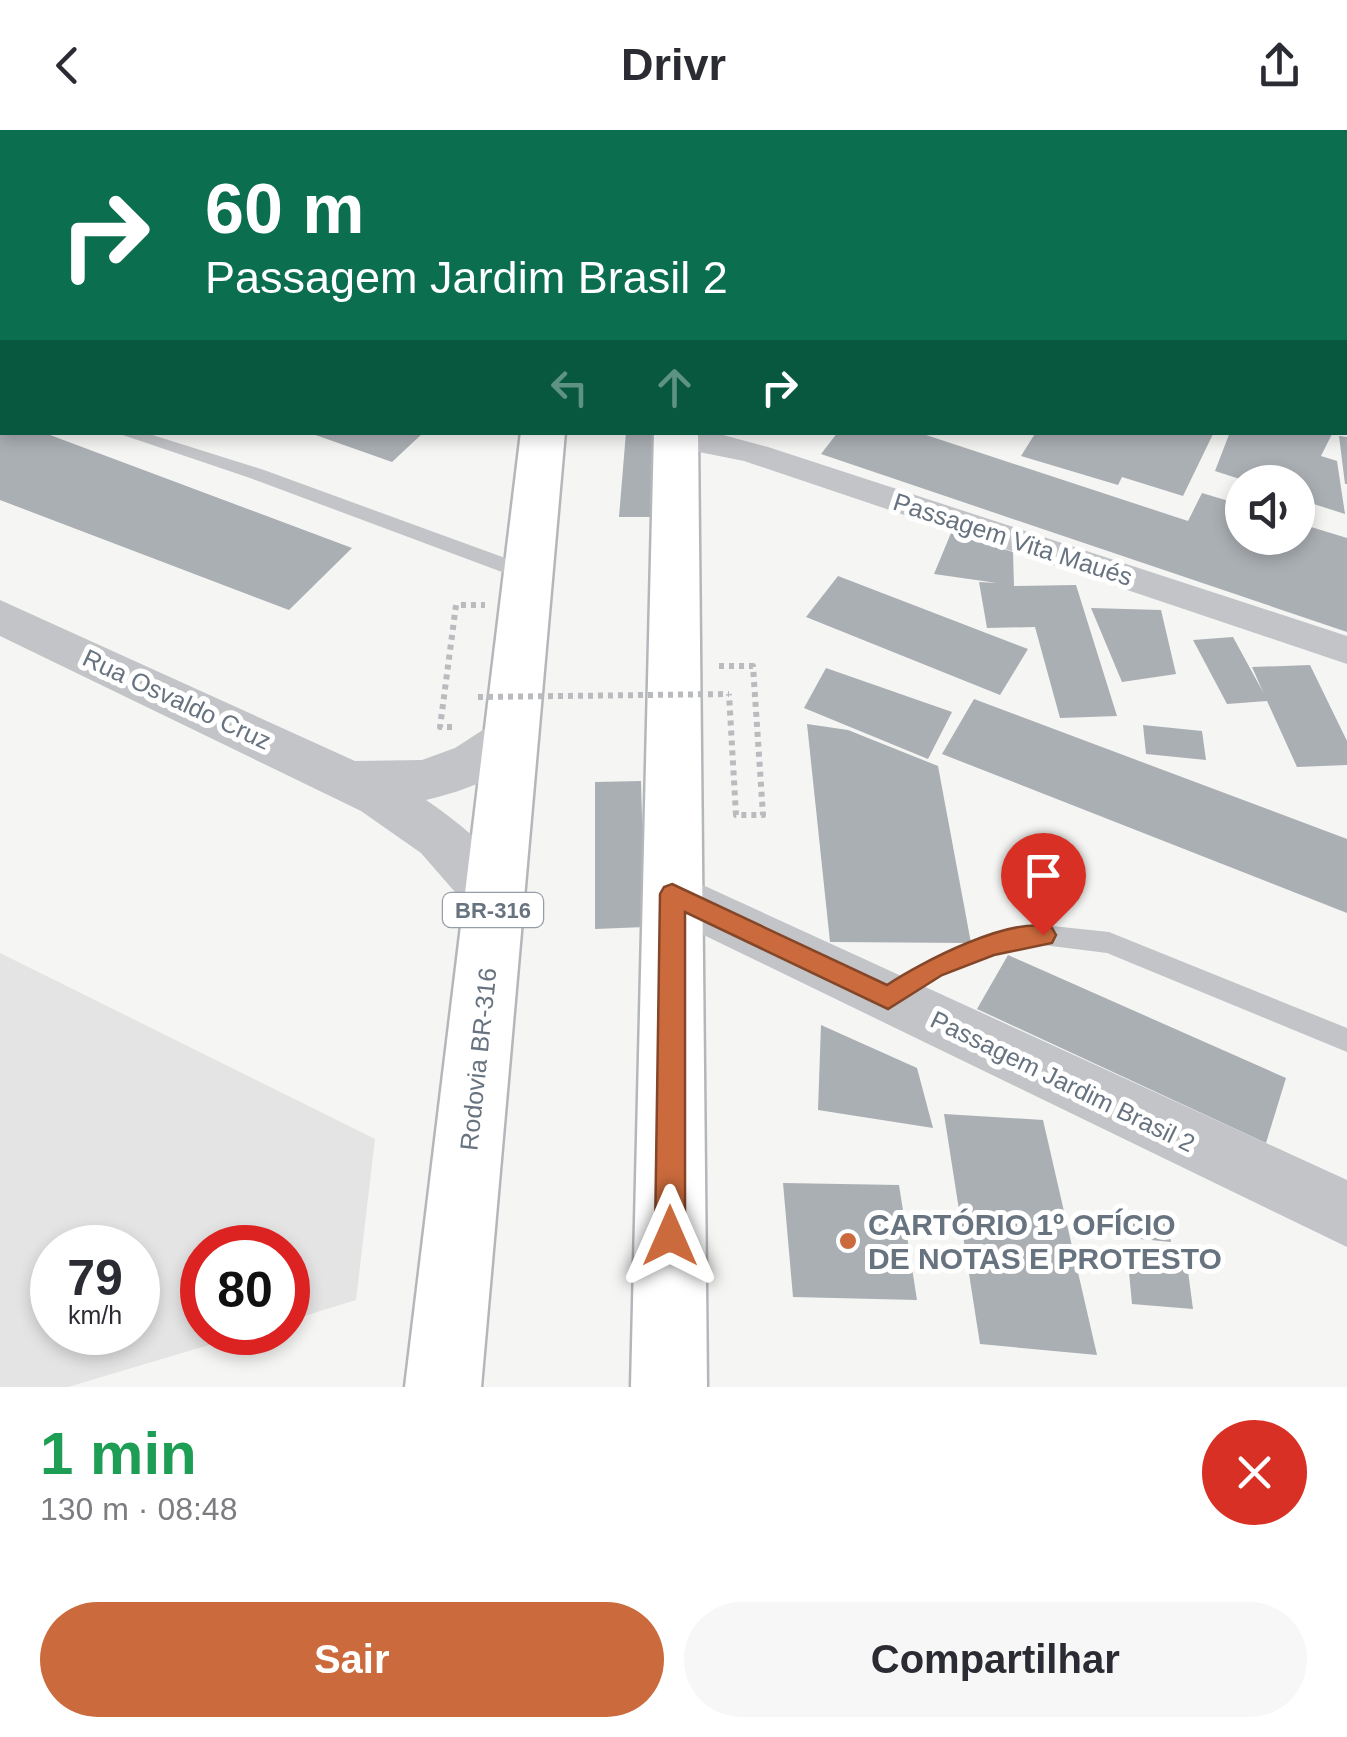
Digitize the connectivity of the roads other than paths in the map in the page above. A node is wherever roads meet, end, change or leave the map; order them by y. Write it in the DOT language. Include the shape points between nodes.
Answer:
graph roads {
  1 [pos="132,435"];
  2 [pos="676,435"];
  3 [pos="534,436"];
  4 [pos="528,574"];
  5 [pos="0,616"];
  6 [pos="1347,650"];
  7 [pos="496,717"];
  8 [pos="354,781"];
  9 [pos="672,894"];
  10 [pos="494,898"];
  11 [pos="888,998"];
  12 [pos="1347,1040"];
  13 [pos="1347,1214"];
  14 [pos="443,1387"];
  15 [pos="669,1387"];
  1 -- 4 [label="lane"];
  2 -- 6 [label="street, Passagem Vita Maués" via="772,460"];
  2 -- 9 [label="highway"];
  3 -- 4 [label="highway, Rodovia BR-316 / BR-316"];
  4 -- 7 [label="highway, Rodovia BR-316 / BR-316"];
  5 -- 8 [label="street, Rua Osvaldo Cruz"];
  7 -- 8 [label="street, Rua Osvaldo Cruz" via="484,757 436,780"];
  7 -- 10 [label="highway, Rodovia BR-316 / BR-316"];
  8 -- 10 [label="street, Rua Osvaldo Cruz" via="418,820"];
  9 -- 11 [label="street, Passagem Jardim Brasil 2"];
  9 -- 15 [label="highway"];
  10 -- 14 [label="highway, Rodovia BR-316 / BR-316"];
  11 -- 12 [label="lane" via="933,968 1043,935 1108,943"];
  11 -- 13 [label="street, Passagem Jardim Brasil 2"];
}
